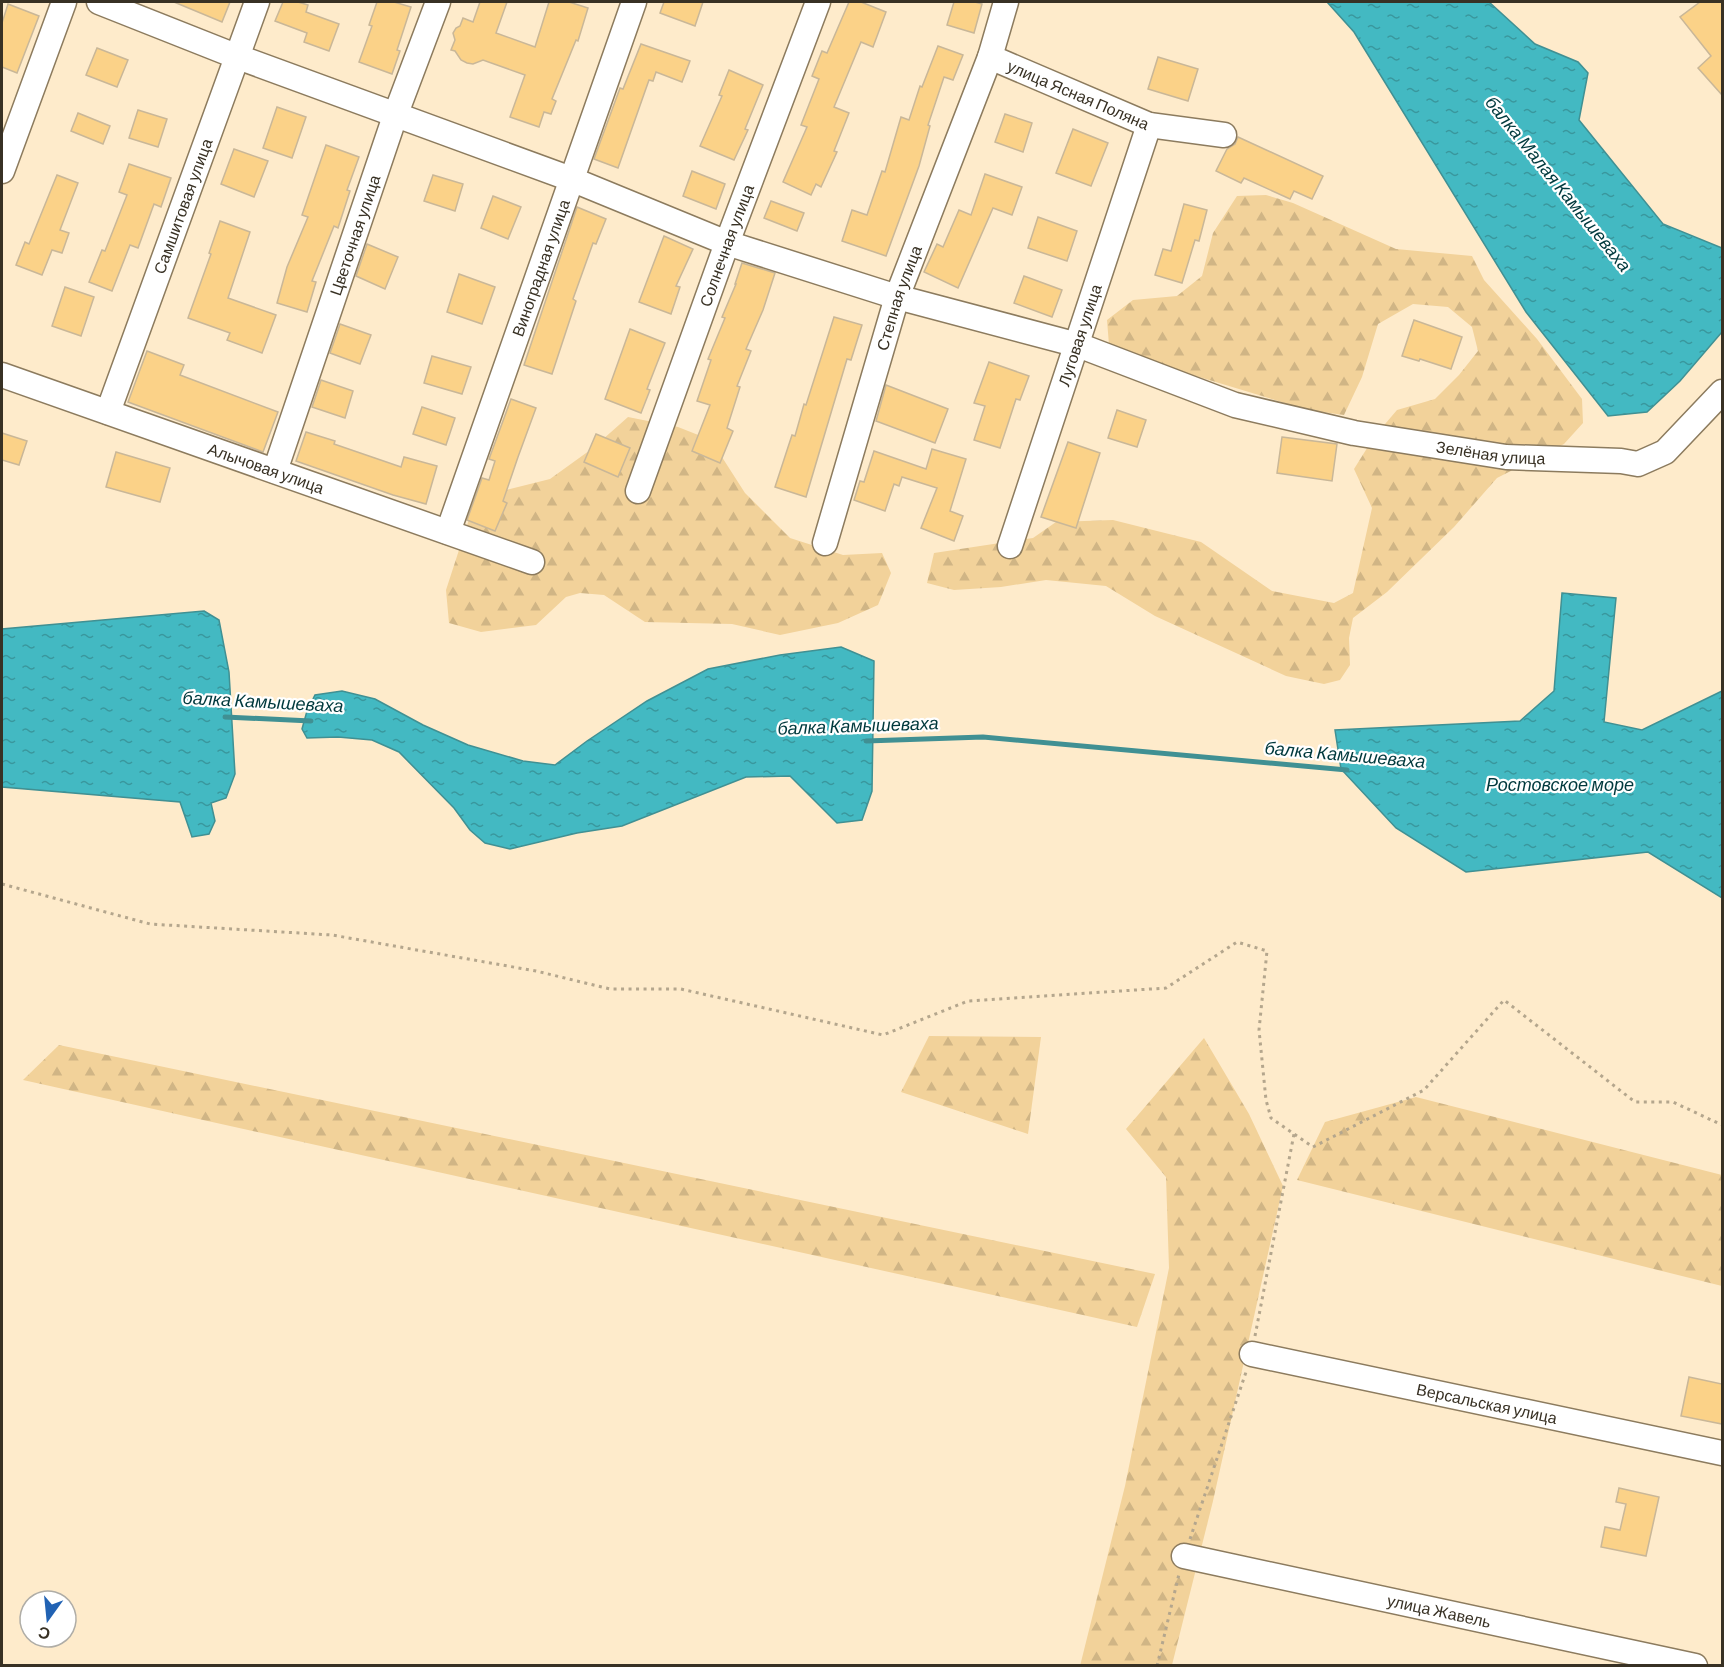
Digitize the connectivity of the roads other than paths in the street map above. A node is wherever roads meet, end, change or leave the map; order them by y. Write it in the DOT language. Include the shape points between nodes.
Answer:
graph roads {
  1 [pos="64,2"];
  2 [pos="99,2"];
  3 [pos="258,2"];
  4 [pos="438,2"];
  5 [pos="634,2"];
  6 [pos="818,2"];
  7 [pos="1006,2"];
  8 [pos="238,57"];
  9 [pos="990,57"];
  10 [pos="395,116"];
  11 [pos="1149,125"];
  12 [pos="1224,135"];
  13 [pos="2,171"];
  14 [pos="572,179"];
  15 [pos="727,243"];
  16 [pos="897,297"];
  17 [pos="1078,345"];
  18 [pos="2,375"];
  19 [pos="1722,392"];
  20 [pos="108,412"];
  21 [pos="275,471"];
  22 [pos="638,491"];
  23 [pos="448,532"];
  24 [pos="825,543"];
  25 [pos="1010,546"];
  26 [pos="531,562"];
  27 [pos="1252,1354"];
  28 [pos="1722,1453"];
  29 [pos="1184,1556"];
  30 [pos="1695,1665"];
  1 -- 13 [label="street"];
  2 -- 8 [label="street, Зелёная улица"];
  3 -- 8 [label="street, Самшитовая улица"];
  4 -- 10 [label="street, Цветочная улица"];
  5 -- 14 [label="street, Виноградная улица"];
  6 -- 15 [label="street, Солнечная улица"];
  7 -- 9 [label="street, улица Ясная Поляна"];
  8 -- 10 [label="street, Зелёная улица"];
  8 -- 20 [label="street, Самшитовая улица"];
  9 -- 11 [label="street, улица Ясная Поляна"];
  9 -- 16 [label="street, Степная улица"];
  10 -- 14 [label="street, Зелёная улица"];
  10 -- 21 [label="street, Цветочная улица"];
  11 -- 12 [label="street, улица Ясная Поляна"];
  11 -- 17 [label="street, Луговая улица"];
  14 -- 15 [label="street, Зелёная улица"];
  14 -- 23 [label="street, Виноградная улица"];
  15 -- 16 [label="street, Зелёная улица"];
  15 -- 22 [label="street, Солнечная улица"];
  16 -- 17 [label="street, Зелёная улица"];
  16 -- 24 [label="street, Степная улица"];
  17 -- 19 [label="street, Зелёная улица" via="1235,405 1354,434 1506,457 1638,464 1665,452"];
  17 -- 25 [label="street, Луговая улица"];
  18 -- 20 [label="street, Алычовая улица"];
  20 -- 21 [label="street, Алычовая улица"];
  21 -- 23 [label="street, Алычовая улица"];
  23 -- 26 [label="street, Алычовая улица"];
  27 -- 28 [label="street, Версальская улица"];
  29 -- 30 [label="street, улица Жавель"];
}
